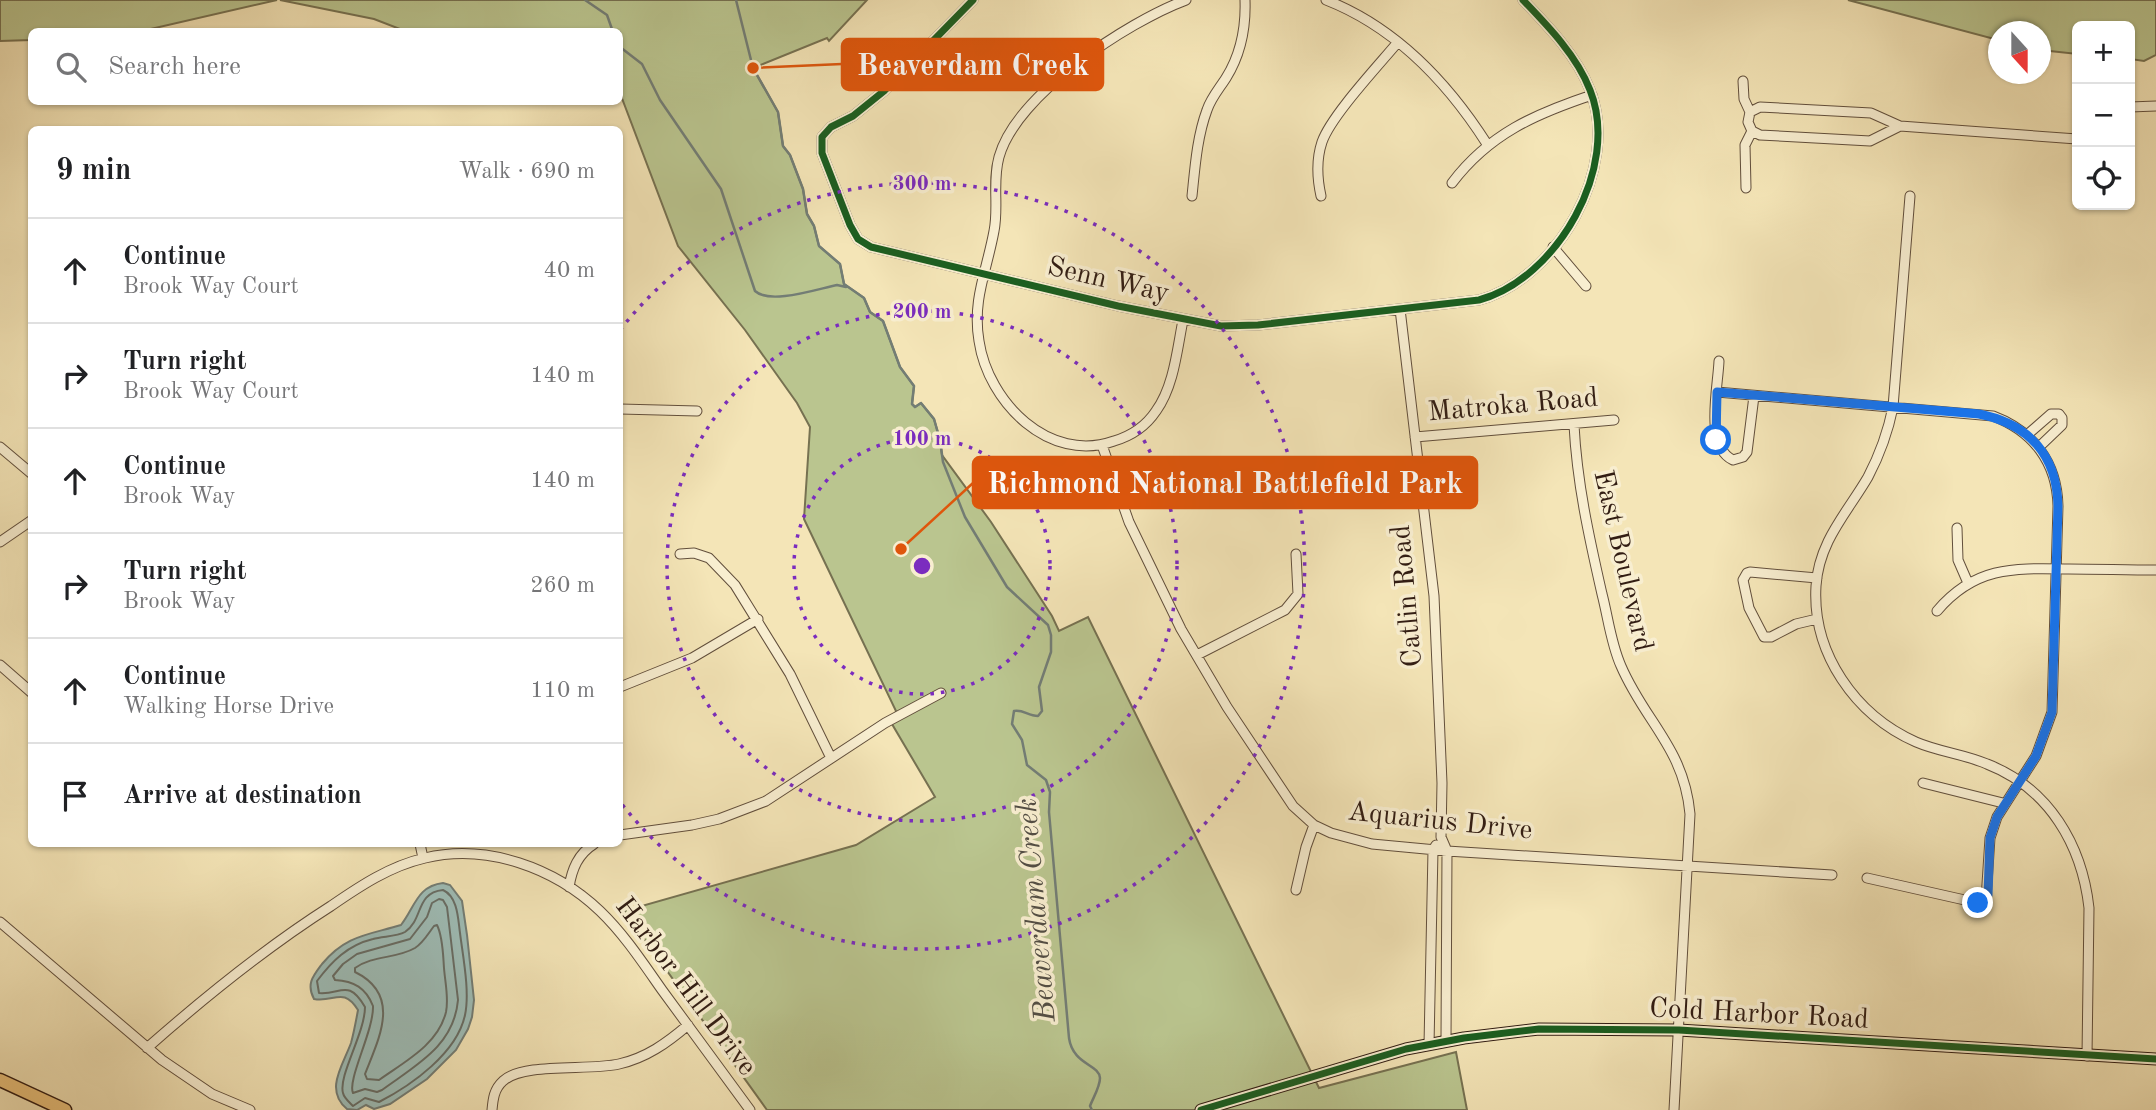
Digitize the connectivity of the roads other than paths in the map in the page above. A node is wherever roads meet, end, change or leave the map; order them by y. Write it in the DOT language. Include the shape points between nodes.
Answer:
graph roads {
  1 [pos="973,0"];
  2 [pos="1186,0"];
  3 [pos="1245,0"];
  4 [pos="1326,0"];
  5 [pos="1523,0"];
  6 [pos="1398,42"];
  7 [pos="1742,81"];
  8 [pos="1592,94"];
  9 [pos="2156,106"];
  10 [pos="2135,107"];
  11 [pos="1751,112"];
  12 [pos="1900,126"];
  13 [pos="1752,131"];
  14 [pos="2072,139"];
  15 [pos="1488,144"];
  16 [pos="1452,183"];
  17 [pos="1746,188"];
  18 [pos="1192,196"];
  19 [pos="1321,196"];
  20 [pos="1910,196"];
  21 [pos="1553,247"];
  22 [pos="983,274"];
  23 [pos="1586,286"];
  24 [pos="1400,309"];
  25 [pos="1183,320"];
  26 [pos="1719,360"];
  27 [pos="1717,392"];
  28 [pos="1754,396"];
  29 [pos="1893,407"];
  30 [pos="623,409"];
  31 [pos="697,411"];
  32 [pos="1614,420"];
  33 [pos="1574,425"];
  34 [pos="2027,435"];
  35 [pos="1415,437"];
  36 [pos="1102,445"];
  37 [pos="0,447"];
  38 [pos="2039,447"];
  39 [pos="28,471"];
  40 [pos="28,523"];
  41 [pos="1957,528"];
  42 [pos="0,542"];
  43 [pos="680,554"];
  44 [pos="1297,554"];
  45 [pos="2057,568"];
  46 [pos="2156,570"];
  47 [pos="1817,578"];
  48 [pos="1968,583"];
  49 [pos="1937,611"];
  50 [pos="758,619"];
  51 [pos="1817,620"];
  52 [pos="1197,655"];
  53 [pos="0,665"];
  54 [pos="623,686"];
  55 [pos="28,689"];
  56 [pos="941,693"];
  57 [pos="831,758"];
  58 [pos="2021,782"];
  59 [pos="1923,783"];
  60 [pos="2003,803"];
  61 [pos="1314,825"];
  62 [pos="623,835"];
  63 [pos="1441,837"];
  64 [pos="421,847"];
  65 [pos="590,847"];
  66 [pos="1433,850"];
  67 [pos="1447,851"];
  68 [pos="423,858"];
  69 [pos="1688,865"];
  70 [pos="1832,874"];
  71 [pos="1867,878"];
  72 [pos="569,887"];
  73 [pos="1296,890"];
  74 [pos="0,922"];
  75 [pos="688,1026"];
  76 [pos="1679,1030"];
  77 [pos="1446,1041"];
  78 [pos="1429,1045"];
  79 [pos="147,1048"];
  80 [pos="2087,1056"];
  81 [pos="2156,1059"];
  82 [pos="0,1080"];
  83 [pos="65,1110"];
  84 [pos="250,1110"];
  85 [pos="492,1110"];
  86 [pos="750,1110"];
  87 [pos="1201,1110"];
  88 [pos="1674,1110"];
  1 -- 22 [label="street, Senn Way" via="868,105 827,130 821,153 853,232 865,244"];
  2 -- 22 [label="street" via="1096,49 1016,124 999,158 996,219"];
  3 -- 18 [label="street" via="1238,54 1203,121"];
  4 -- 6 [label="street" via="1371,22"];
  5 -- 8 [label="street" via="1552,31"];
  6 -- 15 [label="street" via="1454,97"];
  6 -- 19 [label="street" via="1327,131 1317,167"];
  7 -- 11 [label="street"];
  8 -- 15 [label="street" via="1539,114"];
  8 -- 21 [label="street, Senn Way" via="1597,131 1590,181 1576,216"];
  9 -- 10 [label="street"];
  11 -- 12 [label="street" via="1759,107 1871,113"];
  11 -- 13 [label="street" via="1748,122"];
  12 -- 13 [label="street" via="1870,141"];
  12 -- 14 [label="street"];
  13 -- 17 [label="street" via="1745,145"];
  15 -- 16 [label="street"];
  20 -- 29 [label="street"];
  21 -- 23 [label="street"];
  21 -- 24 [label="street, Senn Way" via="1515,283 1492,296"];
  22 -- 25 [label="street, Senn Way"];
  22 -- 36 [label="street" via="977,306 978,340 1003,399 1028,425 1057,442"];
  24 -- 25 [label="street, Senn Way" via="1239,327"];
  24 -- 35 [label="street, Catlin Road"];
  25 -- 36 [label="street" via="1167,390 1155,413 1134,432"];
  26 -- 27 [label="street"];
  27 -- 28 [label="street"];
  27 -- 28 [label="street" via="1716,440 1721,452 1733,460 1747,452"];
  28 -- 29 [label="street"];
  29 -- 34 [label="street" via="1979,414 2005,421"];
  29 -- 47 [label="street" via="1878,457 1833,528"];
  30 -- 31 [label="street"];
  32 -- 33 [label="street, Matroka Road"];
  33 -- 35 [label="street, Matroka Road"];
  33 -- 69 [label="street, East Boulevard" via="1586,525 1619,663 1685,780 1690,814"];
  34 -- 38 [label="street"];
  34 -- 38 [label="street" via="2051,414 2059,414 2062,425"];
  35 -- 63 [label="street, Catlin Road" via="1434,596"];
  36 -- 52 [label="street, Aquarius Drive" via="1129,522"];
  37 -- 39 [label="street"];
  38 -- 45 [label="street" via="2049,462 2058,493"];
  40 -- 42 [label="street"];
  41 -- 48 [label="street" via="1958,560"];
  43 -- 50 [label="street" via="704,555 713,561"];
  44 -- 52 [label="street" via="1297,594 1285,610"];
  45 -- 46 [label="street"];
  45 -- 48 [label="street" via="2007,569"];
  45 -- 58 [label="street" via="2052,712"];
  47 -- 51 [label="street"];
  47 -- 51 [label="street" via="1750,572 1743,579 1749,608 1764,637"];
  48 -- 49 [label="street"];
  50 -- 54 [label="street" via="692,658"];
  50 -- 57 [label="street"];
  51 -- 58 [label="street" via="1835,668 1856,698 1881,721 1917,742 1988,764"];
  52 -- 61 [label="street, Aquarius Drive" via="1293,806"];
  53 -- 55 [label="street"];
  56 -- 57 [label="street"];
  57 -- 62 [label="street" via="780,793 743,811 692,825"];
  58 -- 60 [label="street"];
  58 -- 80 [label="street" via="2059,820 2083,871 2089,908"];
  59 -- 60 [label="street"];
  60 -- 71 [label="street" via="1990,838 1988,895 1983,902"];
  61 -- 66 [label="street, Aquarius Drive" via="1351,840"];
  61 -- 73 [label="street"];
  63 -- 66 [label="street"];
  63 -- 67 [label="street, Catlin Road"];
  64 -- 68 [label="street"];
  65 -- 72 [label="street" via="575,864"];
  66 -- 67 [label="street, Aquarius Drive"];
  66 -- 78 [label="street"];
  67 -- 69 [label="street, Aquarius Drive"];
  67 -- 77 [label="street, Catlin Road"];
  68 -- 72 [label="street, Harbor Hill Drive" via="460,854 498,857 536,869"];
  68 -- 79 [label="street, Harbor Hill Drive" via="387,871 300,926"];
  69 -- 70 [label="street, Aquarius Drive"];
  69 -- 76 [label="street, East Boulevard"];
  72 -- 75 [label="street, Harbor Hill Drive" via="615,926"];
  74 -- 79 [label="street"];
  75 -- 85 [label="street" via="632,1061 513,1074 495,1092"];
  75 -- 86 [label="street, Harbor Hill Drive"];
  76 -- 77 [label="main road, Cold Harbor Road" via="1539,1029"];
  76 -- 80 [label="main road, Cold Harbor Road"];
  76 -- 88 [label="street, East Boulevard"];
  77 -- 78 [label="main road, Cold Harbor Road"];
  78 -- 87 [label="main road, Cold Harbor Road"];
  79 -- 84 [label="street" via="212,1094"];
  80 -- 81 [label="main road, Cold Harbor Road"];
  82 -- 83 [label="highway"];
}
